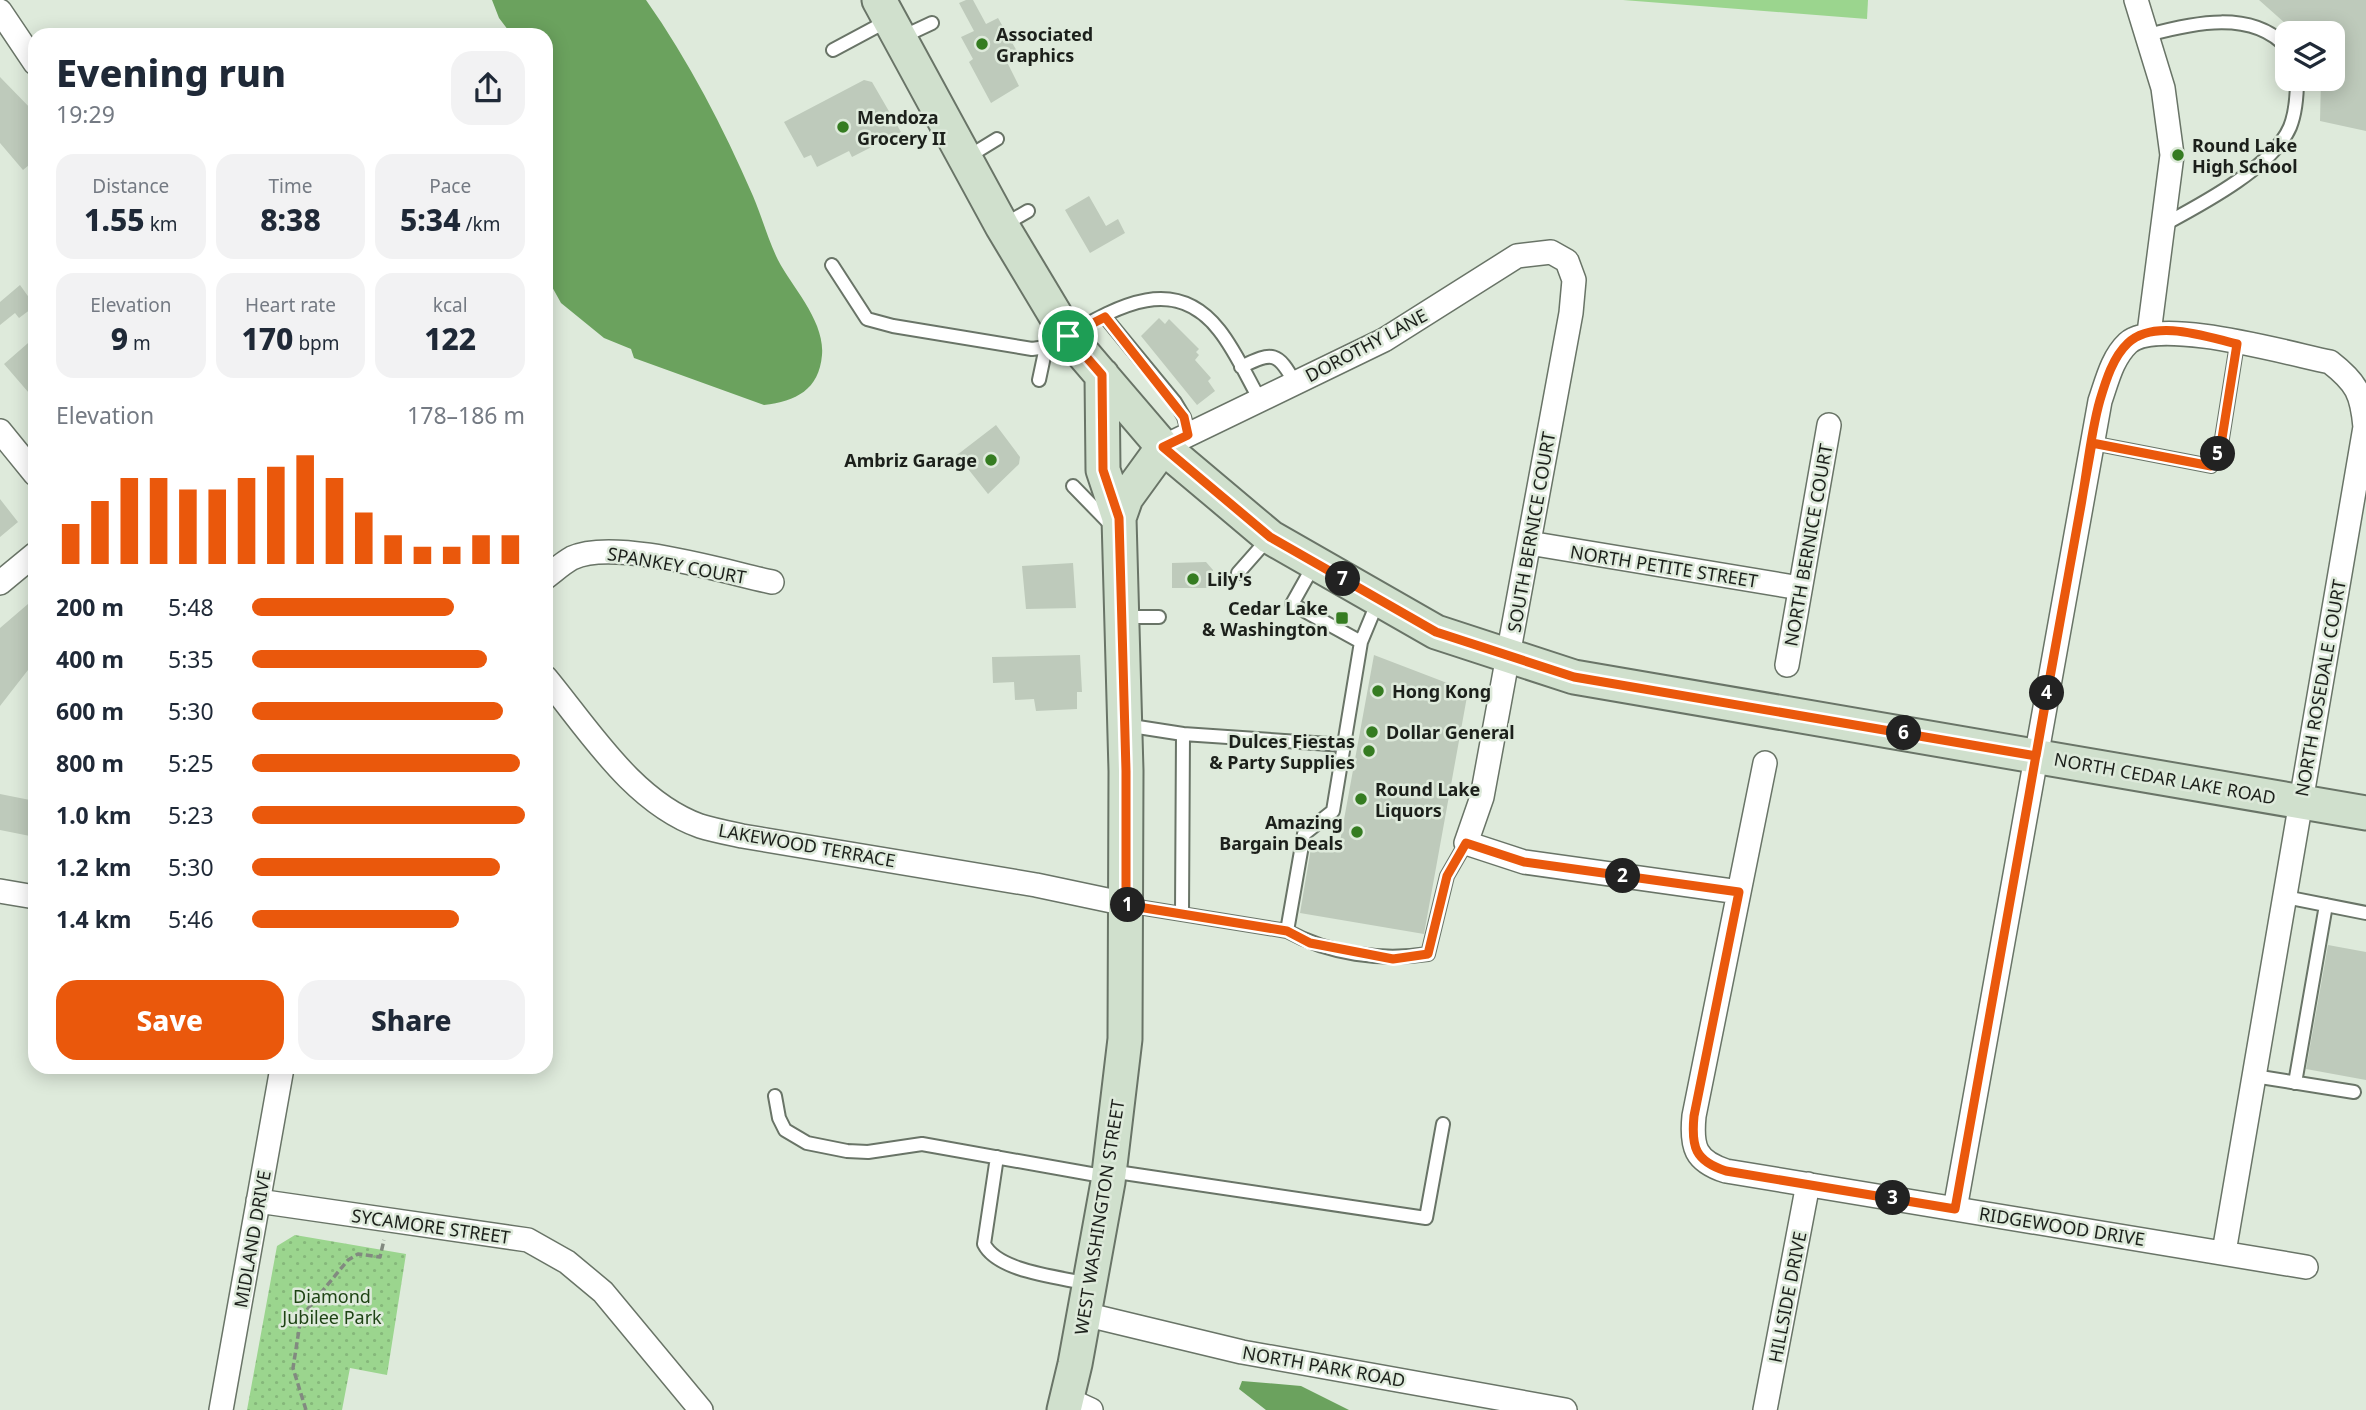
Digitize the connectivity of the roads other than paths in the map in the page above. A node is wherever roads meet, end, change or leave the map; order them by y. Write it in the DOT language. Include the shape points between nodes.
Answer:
graph roads {
  1 [pos="2136,0"];
  2 [pos="0,11"];
  3 [pos="890,19"];
  4 [pos="932,23"];
  5 [pos="2148,35"];
  6 [pos="2275,37"];
  7 [pos="833,50"];
  8 [pos="28,53"];
  9 [pos="2296,91"];
  10 [pos="997,139"];
  11 [pos="966,158"];
  12 [pos="2163,225"];
  13 [pos="1567,261"];
  14 [pos="832,265"];
  15 [pos="1105,317"];
  16 [pos="2149,333"];
  17 [pos="1057,342"];
  18 [pos="2237,344"];
  19 [pos="1241,368"];
  20 [pos="1102,375"];
  21 [pos="1039,380"];
  22 [pos="1296,383"];
  23 [pos="1260,400"];
  24 [pos="1829,425"];
  25 [pos="0,431"];
  26 [pos="1176,441"];
  27 [pos="2092,443"];
  28 [pos="28,465"];
  29 [pos="1073,486"];
  30 [pos="1119,526"];
  31 [pos="1270,537"];
  32 [pos="1528,543"];
  33 [pos="28,560"];
  34 [pos="1315,563"];
  35 [pos="553,572"];
  36 [pos="1238,573"];
  37 [pos="772,582"];
  38 [pos="0,583"];
  39 [pos="1800,589"];
  40 [pos="1379,599"];
  41 [pos="1122,617"];
  42 [pos="1159,617"];
  43 [pos="1361,642"];
  44 [pos="1508,656"];
  45 [pos="1787,664"];
  46 [pos="553,686"];
  47 [pos="1125,725"];
  48 [pos="1183,734"];
  49 [pos="1344,745"];
  50 [pos="2036,756"];
  51 [pos="1765,763"];
  52 [pos="2301,802"];
  53 [pos="2366,813"];
  54 [pos="1466,843"];
  55 [pos="0,891"];
  56 [pos="1739,892"];
  57 [pos="28,896"];
  58 [pos="2285,897"];
  59 [pos="1126,905"];
  60 [pos="2326,905"];
  61 [pos="1182,913"];
  62 [pos="2366,913"];
  63 [pos="1287,931"];
  64 [pos="281,1074"];
  65 [pos="2254,1076"];
  66 [pos="2295,1083"];
  67 [pos="2354,1092"];
  68 [pos="775,1096"];
  69 [pos="1443,1124"];
  70 [pos="997,1157"];
  71 [pos="1109,1174"];
  72 [pos="1808,1185"];
  73 [pos="258,1201"];
  74 [pos="1955,1209"];
  75 [pos="2224,1252"];
  76 [pos="2306,1267"];
  77 [pos="1087,1299"];
  78 [pos="1074,1406"];
  79 [pos="222,1410"];
  80 [pos="701,1410"];
  81 [pos="1565,1410"];
  82 [pos="1765,1410"];
  1 -- 5 [label="street"];
  2 -- 8 [label="street"];
  3 -- 4 [label="lane"];
  3 -- 7 [label="lane"];
  3 -- 11 [label="main road, NORTH CEDAR LAKE ROAD"];
  5 -- 6 [label="lane" via="2226,22"];
  5 -- 12 [label="street" via="2163,88 2172,155"];
  9 -- 12 [label="lane" via="2290,129 2270,153 2226,189"];
  10 -- 11 [label="lane"];
  11 -- 17 [label="main road, NORTH CEDAR LAKE ROAD" via="1015,219"];
  12 -- 16 [label="street"];
  13 -- 22 [label="street, DOROTHY LANE" via="1551,252 1517,256 1384,340"];
  13 -- 32 [label="street, SOUTH BERNICE COURT" via="1574,280 1571,313"];
  14 -- 17 [label="lane" via="866,319 1032,349"];
  15 -- 17 [label="lane"];
  15 -- 19 [label="lane" via="1150,298 1175,298 1201,311 1220,331"];
  15 -- 26 [label="lane" via="1184,417"];
  16 -- 18 [label="street, NORTH ROSEDALE COURT" via="2178,331"];
  16 -- 27 [label="street" via="2130,341 2114,361"];
  17 -- 20 [label="main road, NORTH CEDAR LAKE ROAD"];
  17 -- 21 [label="lane"];
  18 -- 27 [label="lane" via="2220,451 2211,466"];
  18 -- 52 [label="street, NORTH ROSEDALE COURT" via="2330,362 2348,376 2362,399 2365,427"];
  19 -- 22 [label="lane" via="1259,358 1277,357"];
  19 -- 23 [label="lane"];
  20 -- 26 [label="main road, NORTH CEDAR LAKE ROAD"];
  20 -- 30 [label="main road" via="1103,470"];
  22 -- 23 [label="street, DOROTHY LANE"];
  23 -- 26 [label="street, DOROTHY LANE"];
  24 -- 39 [label="street, NORTH BERNICE COURT"];
  25 -- 28 [label="street"];
  26 -- 30 [label="main road, WEST WASHINGTON STREET" via="1126,498"];
  26 -- 31 [label="main road, NORTH CEDAR LAKE ROAD"];
  27 -- 50 [label="street"];
  29 -- 30 [label="lane"];
  30 -- 41 [label="main road, WEST WASHINGTON STREET"];
  31 -- 34 [label="main road, NORTH CEDAR LAKE ROAD"];
  31 -- 36 [label="lane"];
  32 -- 39 [label="street, NORTH PETITE STREET"];
  32 -- 44 [label="street, SOUTH BERNICE COURT"];
  33 -- 38 [label="street"];
  34 -- 40 [label="main road, NORTH CEDAR LAKE ROAD"];
  34 -- 43 [label="lane" via="1292,604"];
  35 -- 37 [label="street, SPANKEY COURT" via="572,558 601,551"];
  39 -- 45 [label="street, NORTH BERNICE COURT"];
  40 -- 43 [label="lane"];
  40 -- 44 [label="main road, NORTH CEDAR LAKE ROAD" via="1436,632"];
  41 -- 42 [label="lane"];
  41 -- 47 [label="main road, WEST WASHINGTON STREET"];
  43 -- 49 [label="lane"];
  44 -- 50 [label="main road, NORTH CEDAR LAKE ROAD" via="1574,677"];
  44 -- 54 [label="street, SOUTH BERNICE COURT" via="1482,797"];
  46 -- 59 [label="street, LAKEWOOD TERRACE" via="621,769 660,805 698,825"];
  47 -- 48 [label="lane"];
  47 -- 59 [label="main road, WEST WASHINGTON STREET"];
  48 -- 49 [label="lane"];
  48 -- 61 [label="lane"];
  49 -- 63 [label="lane" via="1333,811 1304,834"];
  50 -- 52 [label="main road, NORTH CEDAR LAKE ROAD"];
  50 -- 74 [label="street"];
  51 -- 56 [label="street"];
  52 -- 53 [label="main road, NORTH CEDAR LAKE ROAD"];
  52 -- 58 [label="street, NORTH ROSEDALE COURT"];
  54 -- 56 [label="street" via="1524,862"];
  54 -- 63 [label="lane" via="1447,876 1428,954 1393,959 1310,943"];
  55 -- 57 [label="street"];
  56 -- 72 [label="street, RIDGEWOOD DRIVE" via="1692,1138 1709,1165"];
  58 -- 60 [label="lane"];
  58 -- 65 [label="street, NORTH ROSEDALE COURT"];
  59 -- 61 [label="lane"];
  59 -- 71 [label="main road, WEST WASHINGTON STREET" via="1125,1039"];
  60 -- 62 [label="lane"];
  60 -- 66 [label="lane"];
  61 -- 63 [label="lane"];
  64 -- 73 [label="street, MIDLAND DRIVE"];
  65 -- 66 [label="lane"];
  65 -- 75 [label="street, NORTH ROSEDALE COURT"];
  66 -- 67 [label="lane"];
  68 -- 70 [label="lane" via="785,1130 807,1143 868,1152 922,1144"];
  69 -- 71 [label="lane" via="1426,1218"];
  70 -- 71 [label="lane"];
  70 -- 77 [label="lane" via="984,1244 989,1253 1001,1263"];
  71 -- 77 [label="main road, WEST WASHINGTON STREET"];
  72 -- 74 [label="street, RIDGEWOOD DRIVE"];
  72 -- 82 [label="street, HILLSIDE DRIVE"];
  73 -- 79 [label="street, MIDLAND DRIVE"];
  73 -- 80 [label="street, SYCAMORE STREET" via="528,1240 567,1262 603,1292"];
  74 -- 75 [label="street, RIDGEWOOD DRIVE"];
  75 -- 76 [label="street, RIDGEWOOD DRIVE"];
  77 -- 78 [label="main road, WEST WASHINGTON STREET"];
  77 -- 81 [label="street, NORTH PARK ROAD" via="1242,1352"];
}
